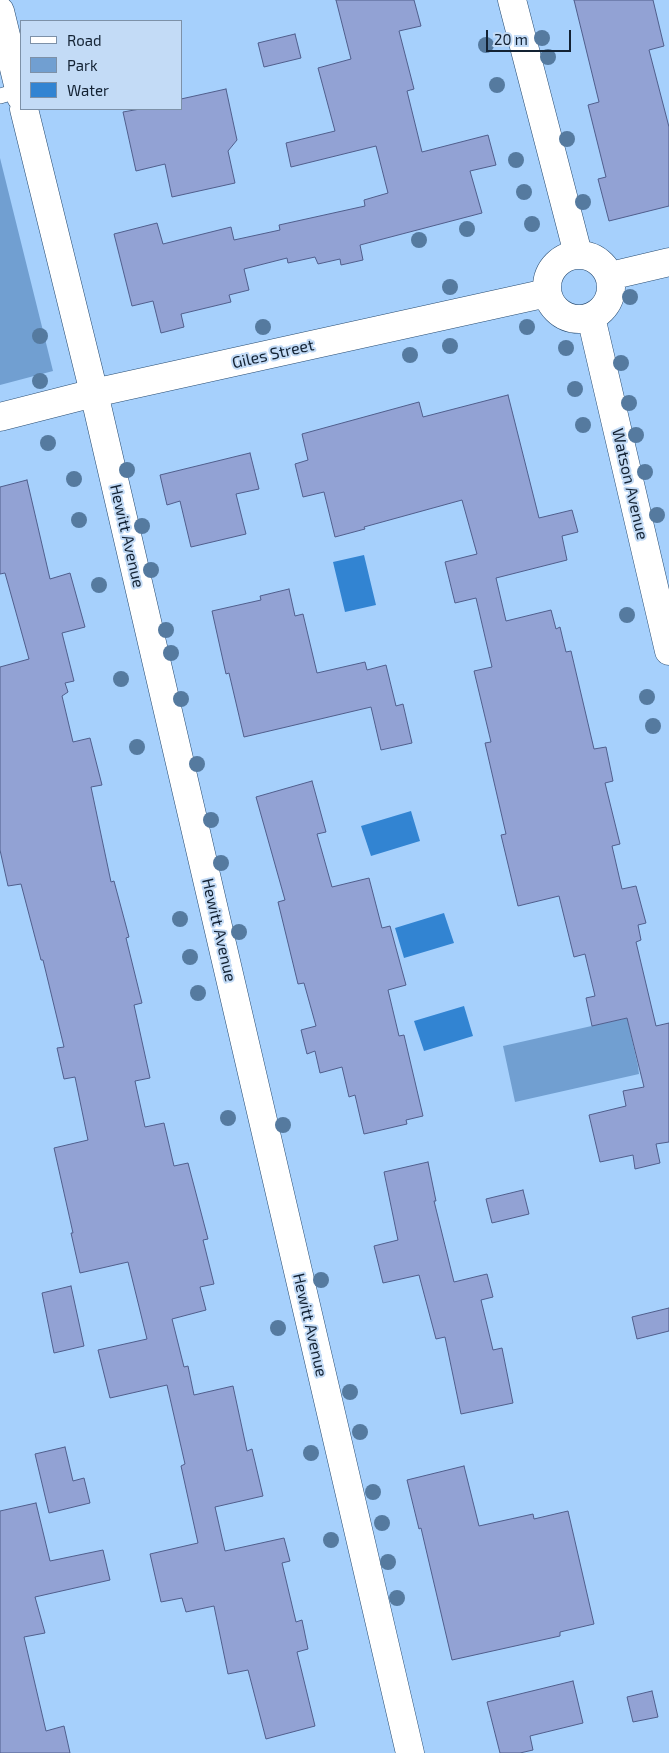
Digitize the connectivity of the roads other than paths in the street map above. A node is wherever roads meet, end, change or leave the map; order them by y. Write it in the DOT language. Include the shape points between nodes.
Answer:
graph roads {
  1 [pos="512,0"];
  2 [pos="0,11"];
  3 [pos="16,98"];
  4 [pos="578,254"];
  5 [pos="669,262"];
  6 [pos="610,276"];
  7 [pos="547,292"];
  8 [pos="591,317"];
  9 [pos="94,393"];
  10 [pos="0,417"];
  11 [pos="669,651"];
  12 [pos="410,1753"];
  1 -- 4 [label="street"];
  2 -- 3 [label="street, Hewitt Avenue"];
  3 -- 9 [label="street, Hewitt Avenue"];
  4 -- 6 [label="street" via="596,258"];
  4 -- 7 [label="street" via="557,262 547,282"];
  5 -- 6 [label="street"];
  6 -- 8 [label="street" via="612,292 608,303"];
  7 -- 8 [label="street" via="558,312 568,318 580,320"];
  7 -- 9 [label="street, Giles Street"];
  8 -- 11 [label="street, Watson Avenue"];
  9 -- 10 [label="street, Giles Street"];
  9 -- 12 [label="street, Hewitt Avenue"];
}
